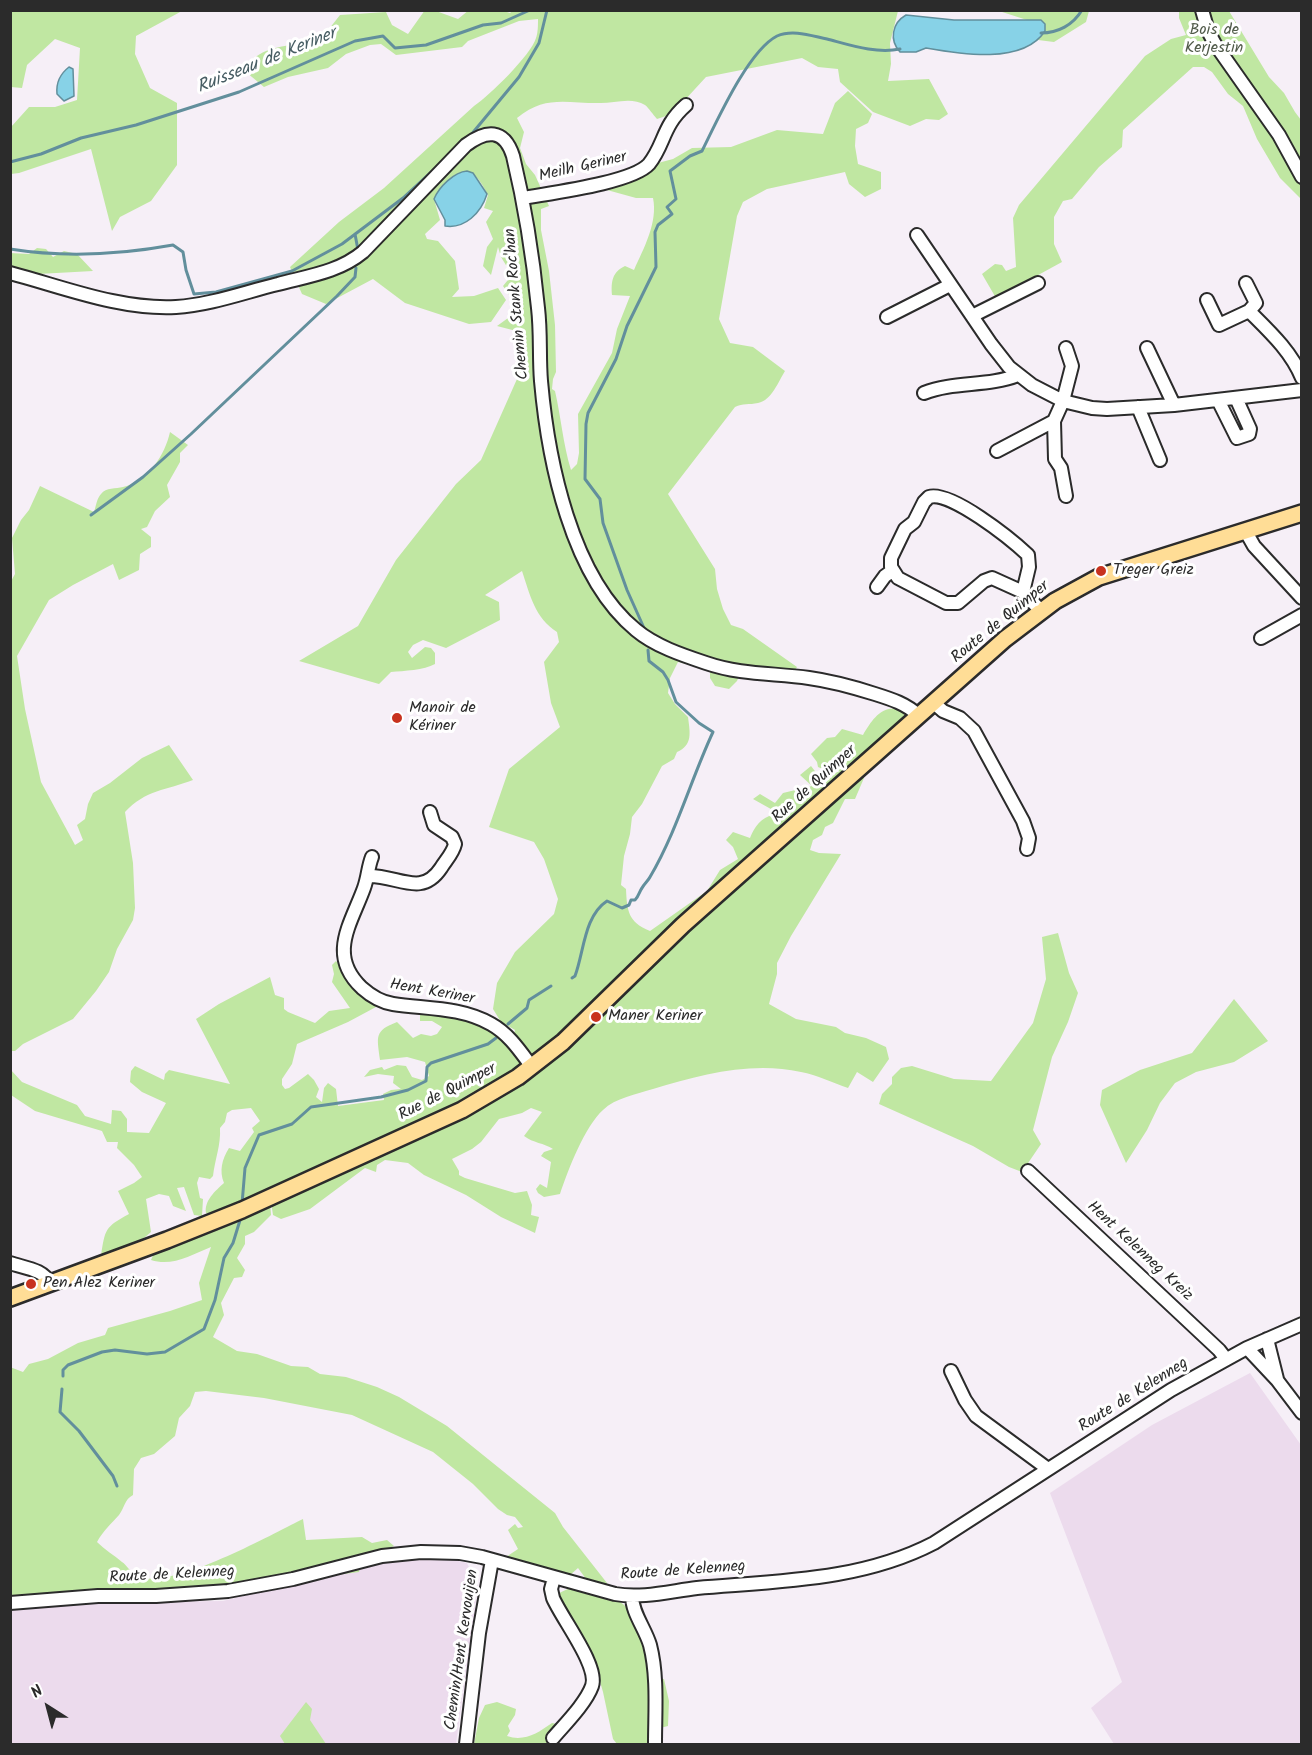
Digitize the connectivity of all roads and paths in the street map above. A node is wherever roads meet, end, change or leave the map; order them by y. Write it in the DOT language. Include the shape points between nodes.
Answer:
graph roads {
  1 [pos="1202,10"];
  2 [pos="686,105"];
  3 [pos="1302,177"];
  4 [pos="523,198"];
  5 [pos="917,236"];
  6 [pos="10,273"];
  7 [pos="1038,283"];
  8 [pos="1246,283"];
  9 [pos="950,285"];
  10 [pos="1206,300"];
  11 [pos="1249,311"];
  12 [pos="886,316"];
  13 [pos="972,316"];
  14 [pos="1066,348"];
  15 [pos="1147,348"];
  16 [pos="1018,375"];
  17 [pos="1302,378"];
  18 [pos="1302,390"];
  19 [pos="924,393"];
  20 [pos="1236,398"];
  21 [pos="1218,400"];
  22 [pos="1063,401"];
  23 [pos="1174,405"];
  24 [pos="1138,407"];
  25 [pos="1054,421"];
  26 [pos="997,451"];
  27 [pos="1160,460"];
  28 [pos="1066,496"];
  29 [pos="1302,513"];
  30 [pos="1245,530"];
  31 [pos="892,570"];
  32 [pos="877,587"];
  33 [pos="1023,592"];
  34 [pos="1302,598"];
  35 [pos="1041,611"];
  36 [pos="1302,615"];
  37 [pos="1261,638"];
  38 [pos="933,703"];
  39 [pos="920,716"];
  40 [pos="430,812"];
  41 [pos="1027,849"];
  42 [pos="372,857"];
  43 [pos="368,876"];
  44 [pos="532,1066"];
  45 [pos="1028,1171"];
  46 [pos="10,1263"];
  47 [pos="50,1284"];
  48 [pos="10,1298"];
  49 [pos="1302,1324"];
  50 [pos="1267,1339"];
  51 [pos="1247,1348"];
  52 [pos="1226,1359"];
  53 [pos="951,1371"];
  54 [pos="1277,1380"];
  55 [pos="1302,1413"];
  56 [pos="1048,1469"];
  57 [pos="492,1560"];
  58 [pos="560,1579"];
  59 [pos="632,1596"];
  60 [pos="10,1603"];
  61 [pos="553,1738"];
  62 [pos="466,1744"];
  63 [pos="655,1744"];
  1 -- 3 [label="street" via="1215,44 1279,135"];
  2 -- 4 [label="street, Meilh Geriner" via="674,116 650,161 639,171"];
  4 -- 6 [label="street, Chemin Stank Roc'han" via="509,145 498,135 484,135 458,153 354,260 329,271 174,307 117,301"];
  4 -- 39 [label="street, Chemin Stank Roc'han" via="531,241 541,380 554,474 584,558 609,602 646,638 705,663 740,673 834,682 905,705"];
  5 -- 9 [label="street"];
  7 -- 13 [label="street"];
  8 -- 11 [label="street" via="1256,303"];
  9 -- 12 [label="street"];
  9 -- 13 [label="street"];
  10 -- 11 [label="street" via="1219,325"];
  11 -- 17 [label="street" via="1282,346"];
  13 -- 16 [label="street" via="999,356"];
  14 -- 22 [label="street" via="1072,366"];
  15 -- 23 [label="street"];
  16 -- 19 [label="street"];
  16 -- 22 [label="street"];
  18 -- 20 [label="street"];
  20 -- 21 [label="street"];
  20 -- 21 [label="street" via="1251,429 1240,438"];
  21 -- 23 [label="street"];
  22 -- 24 [label="street" via="1092,408"];
  22 -- 25 [label="street"];
  23 -- 24 [label="street"];
  24 -- 27 [label="street"];
  25 -- 26 [label="street"];
  25 -- 28 [label="street" via="1055,459 1061,468"];
  29 -- 30 [label="main road, Route de Quimper"];
  30 -- 34 [label="street" via="1254,546"];
  30 -- 35 [label="main road, Route de Quimper" via="1110,573"];
  31 -- 32 [label="street"];
  31 -- 33 [label="street" via="898,578 946,603 962,600 989,578"];
  31 -- 33 [label="street" via="891,558 905,529 914,522 928,497 940,496 978,516 1028,555"];
  33 -- 35 [label="street"];
  35 -- 38 [label="main road, Route de Quimper"];
  36 -- 37 [label="street"];
  38 -- 39 [label="main road, Rue de Quimper"];
  38 -- 41 [label="street" via="974,730 1023,821 1029,838"];
  39 -- 44 [label="main road, Rue de Quimper" via="691,918 579,1028"];
  40 -- 43 [label="street" via="434,825 452,837 455,844 431,880 417,885 381,875"];
  42 -- 43 [label="street, Hent Keriner"];
  43 -- 44 [label="street, Hent Keriner" via="343,949 344,962 357,983 383,1002 449,1010 489,1023 510,1039"];
  44 -- 47 [label="main road, Rue de Quimper" via="462,1110 262,1201"];
  45 -- 52 [label="street, Hent Kelenneg Kreiz"];
  46 -- 47 [label="street" via="39,1272"];
  47 -- 48 [label="main road, Rue de Quimper"];
  49 -- 50 [label="street, Route de Kelenneg"];
  50 -- 51 [label="street, Route de Kelenneg"];
  50 -- 54 [label="street"];
  51 -- 52 [label="street, Route de Kelenneg"];
  51 -- 54 [label="street"];
  52 -- 56 [label="street, Route de Kelenneg"];
  53 -- 56 [label="street" via="976,1416"];
  54 -- 55 [label="street"];
  56 -- 59 [label="street, Route de Kelenneg" via="934,1543 877,1566 790,1582"];
  57 -- 58 [label="street, Route de Kelenneg"];
  57 -- 60 [label="street, Route de Kelenneg" via="452,1553 409,1552 228,1592"];
  57 -- 62 [label="street, Chemin/Hent Kervouijen"];
  58 -- 59 [label="street, Route de Kelenneg"];
  58 -- 61 [label="street" via="552,1588 553,1599 594,1678 586,1696"];
  59 -- 63 [label="street" via="650,1645"];
}
